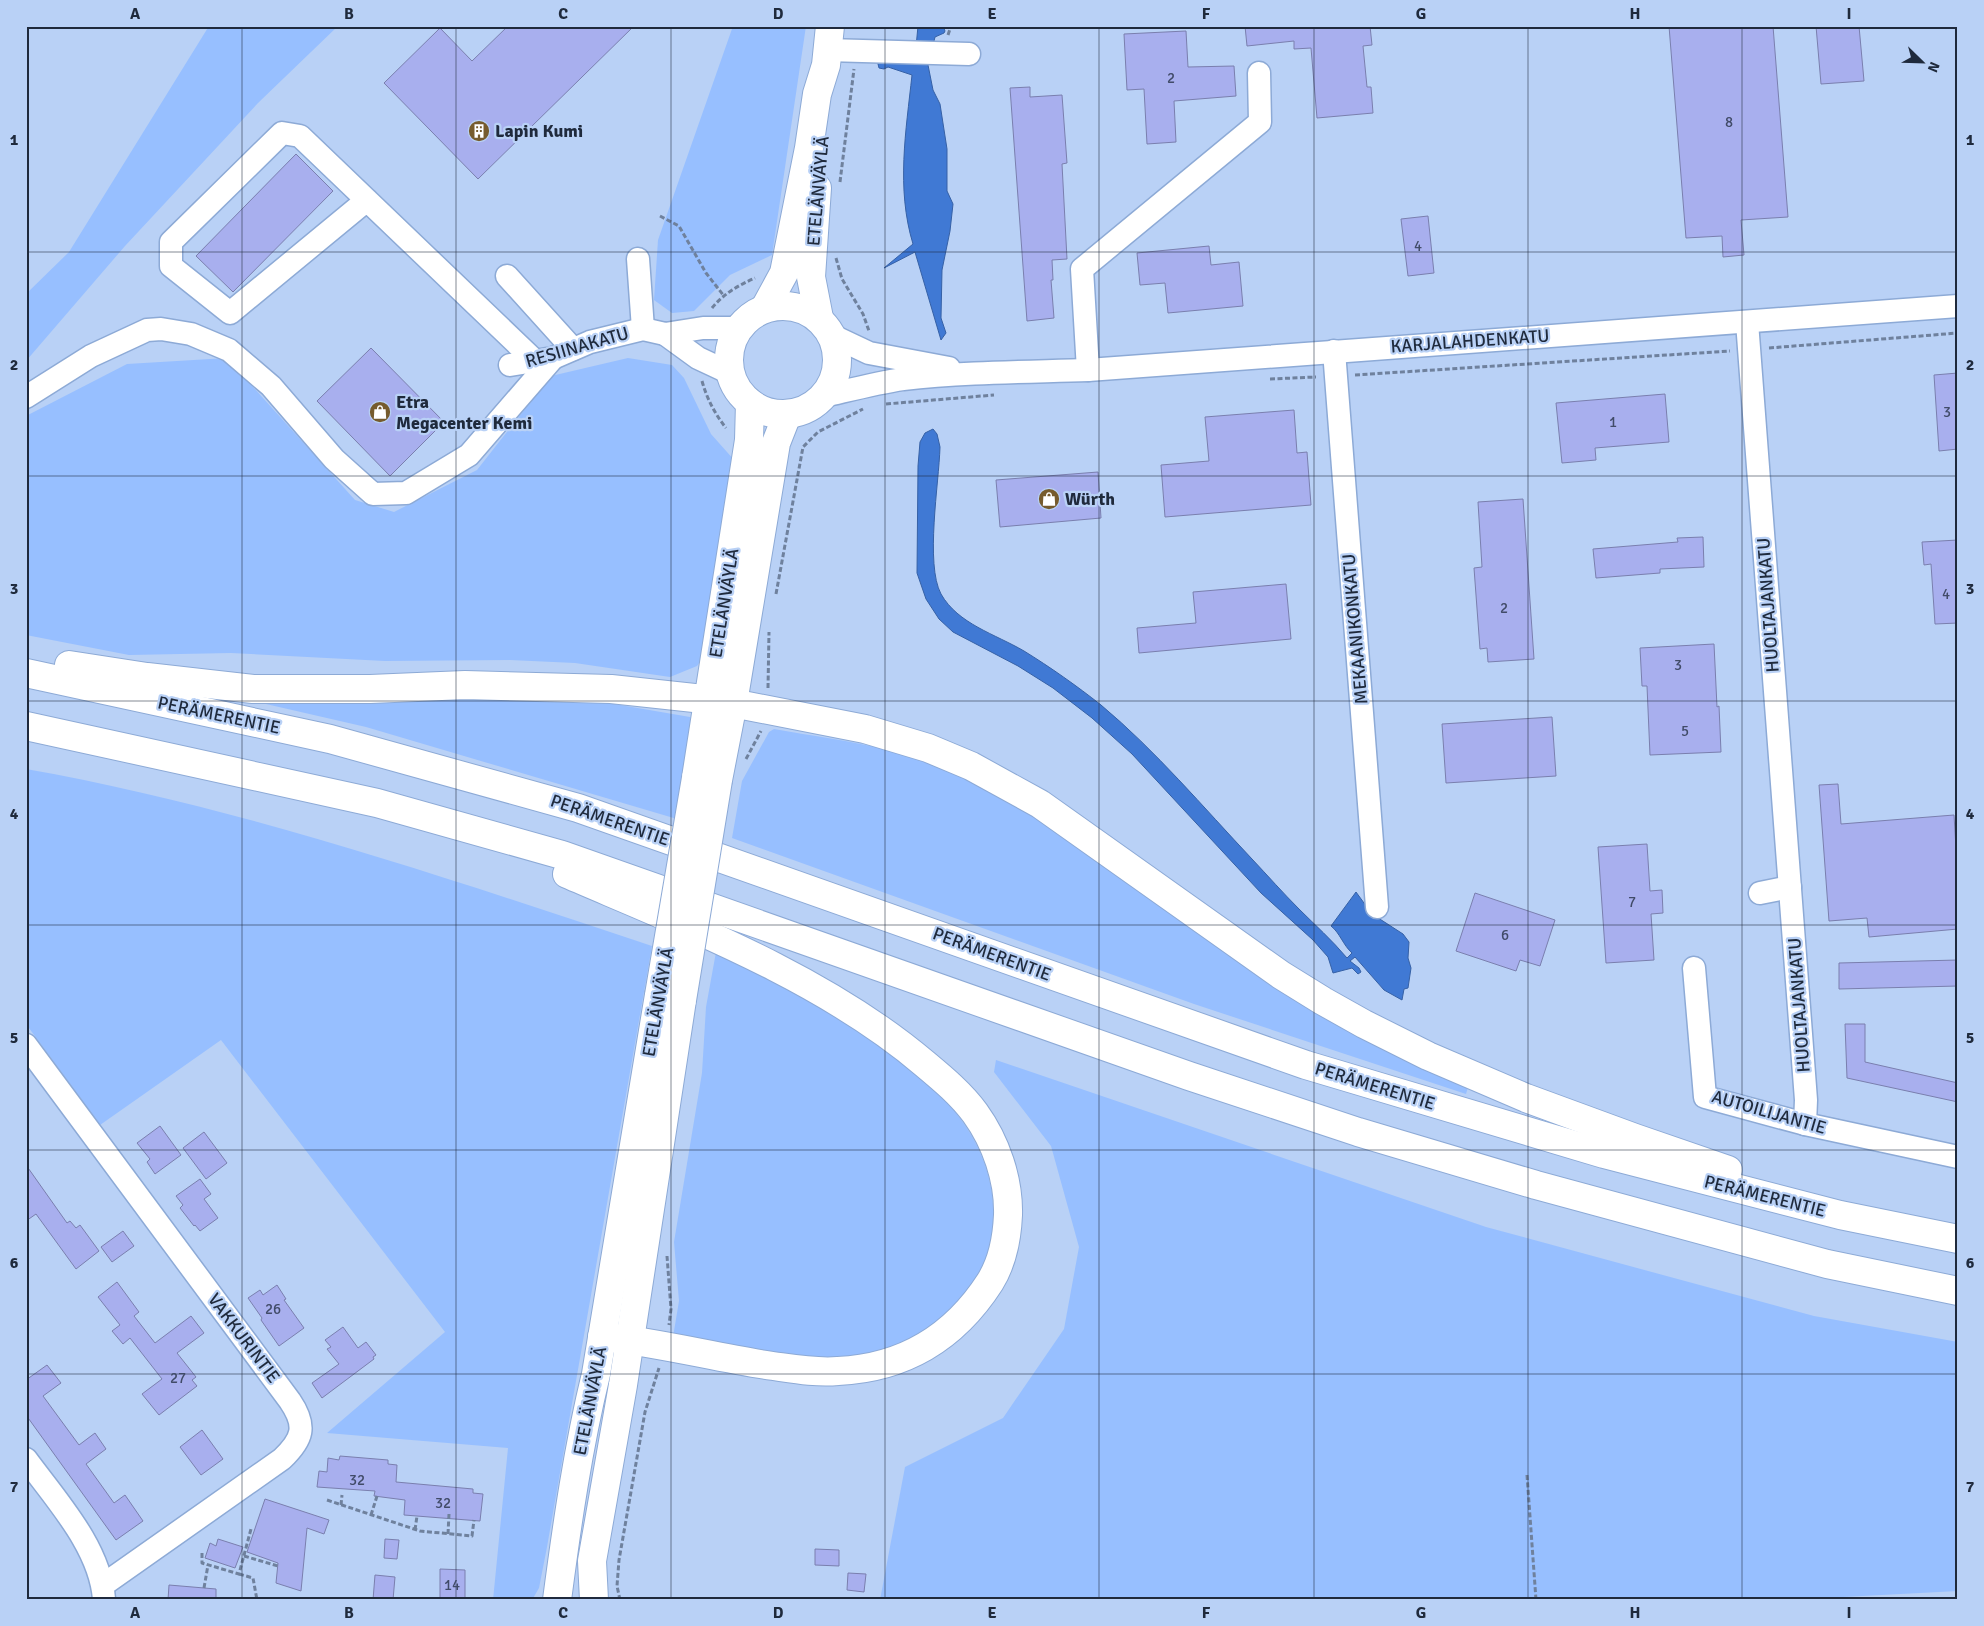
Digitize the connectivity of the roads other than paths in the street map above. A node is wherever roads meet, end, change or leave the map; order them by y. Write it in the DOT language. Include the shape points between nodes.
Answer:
graph roads {
  1 [pos="828,47"];
  2 [pos="969,54"];
  3 [pos="1260,73"];
  4 [pos="367,200"];
  5 [pos="638,259"];
  6 [pos="507,276"];
  7 [pos="1958,306"];
  8 [pos="765,308"];
  9 [pos="1746,322"];
  10 [pos="826,327"];
  11 [pos="739,328"];
  12 [pos="642,329"];
  13 [pos="665,334"];
  14 [pos="1334,351"];
  15 [pos="554,356"];
  16 [pos="510,365"];
  17 [pos="1088,370"];
  18 [pos="730,373"];
  19 [pos="982,374"];
  20 [pos="824,396"];
  21 [pos="26,397"];
  22 [pos="750,403"];
  23 [pos="787,415"];
  24 [pos="26,658"];
  25 [pos="26,673"];
  26 [pos="721,702"];
  27 [pos="26,726"];
  28 [pos="377,803"];
  29 [pos="1790,887"];
  30 [pos="1760,893"];
  31 [pos="1377,907"];
  32 [pos="1694,968"];
  33 [pos="671,997"];
  34 [pos="26,1046"];
  35 [pos="1805,1124"];
  36 [pos="1958,1157"];
  37 [pos="1757,1194"];
  38 [pos="1958,1239"];
  39 [pos="1958,1291"];
  40 [pos="602,1337"];
  41 [pos="630,1340"];
  42 [pos="26,1459"];
  43 [pos="103,1592"];
  44 [pos="557,1600"];
  45 [pos="594,1600"];
  1 -- 2 [label="street" via="856,51"];
  1 -- 8 [label="main road, ETELÄNVÄYLÄ" via="784,273"];
  1 -- 10 [label="main road, ETELÄNVÄYLÄ" via="827,99 811,277"];
  3 -- 17 [label="street" via="1260,122 1082,270"];
  4 -- 4 [label="street" via="300,136 282,133 171,242 171,266 230,313"];
  4 -- 15 [label="street"];
  5 -- 12 [label="street, RESIINAKATU"];
  6 -- 15 [label="street"];
  7 -- 9 [label="street, KARJALAHDENKATU"];
  8 -- 10 [label="main road" via="779,305 807,310"];
  8 -- 11 [label="main road"];
  9 -- 14 [label="street, KARJALAHDENKATU"];
  9 -- 29 [label="street, HUOLTAJANKATU"];
  10 -- 19 [label="street, KARJALAHDENKATU" via="869,353"];
  10 -- 20 [label="main road" via="838,357 835,378"];
  11 -- 13 [label="street, RESIINAKATU" via="703,328"];
  11 -- 18 [label="main road" via="729,349"];
  12 -- 13 [label="street, RESIINAKATU"];
  12 -- 15 [label="street, RESIINAKATU" via="590,342"];
  13 -- 18 [label="street, RESIINAKATU" via="698,358"];
  14 -- 17 [label="street, KARJALAHDENKATU"];
  14 -- 31 [label="street, MEKAANIKONKATU"];
  15 -- 16 [label="street, RESIINAKATU"];
  15 -- 21 [label="street" via="469,455 406,493 373,494 334,459 271,386 229,350 191,334 148,330 91,356"];
  17 -- 19 [label="street, KARJALAHDENKATU"];
  18 -- 22 [label="main road" via="737,390"];
  19 -- 20 [label="street, KARJALAHDENKATU" via="904,379"];
  20 -- 23 [label="main road" via="807,409"];
  22 -- 23 [label="main road" via="767,412"];
  22 -- 26 [label="main road, ETELÄNVÄYLÄ" via="749,440"];
  23 -- 26 [label="main road, ETELÄNVÄYLÄ" via="776,443"];
  24 -- 26 [label="main road" via="252,689 465,685 611,689"];
  25 -- 37 [label="main road, PERÄMERENTIE" via="330,739 578,808 1306,1065 1604,1154"];
  26 -- 33 [label="main road, ETELÄNVÄYLÄ, bridge"];
  26 -- 37 [label="main road" via="864,729 928,748 971,766 1040,804 1324,1002 1474,1076 1635,1138 1738,1173"];
  27 -- 28 [label="main road"];
  28 -- 39 [label="main road" via="562,855 1189,1076 1358,1132 1818,1261"];
  28 -- 41 [label="main road" via="437,833 558,870 728,944 811,987 900,1042 957,1092 976,1114 991,1140 1002,1166 1008,1199 1008,1226 1002,1255 980,1299 963,1319 916,1352 893,1362 836,1372 786,1368"];
  29 -- 30 [label="street"];
  29 -- 35 [label="street, HUOLTAJANKATU" via="1806,1100"];
  32 -- 35 [label="street, AUTOILIJANTIE" via="1705,1097"];
  33 -- 40 [label="main road, ETELÄNVÄYLÄ"];
  33 -- 41 [label="main road, ETELÄNVÄYLÄ"];
  34 -- 43 [label="street, VAKKURINTIE" via="290,1401 302,1425 293,1447 282,1458"];
  35 -- 36 [label="street, AUTOILIJANTIE"];
  37 -- 38 [label="main road, PERÄMERENTIE"];
  40 -- 41 [label="main road"];
  40 -- 44 [label="main road, ETELÄNVÄYLÄ"];
  41 -- 45 [label="main road, ETELÄNVÄYLÄ" via="592,1561"];
  42 -- 43 [label="street" via="84,1540 94,1559"];
}
